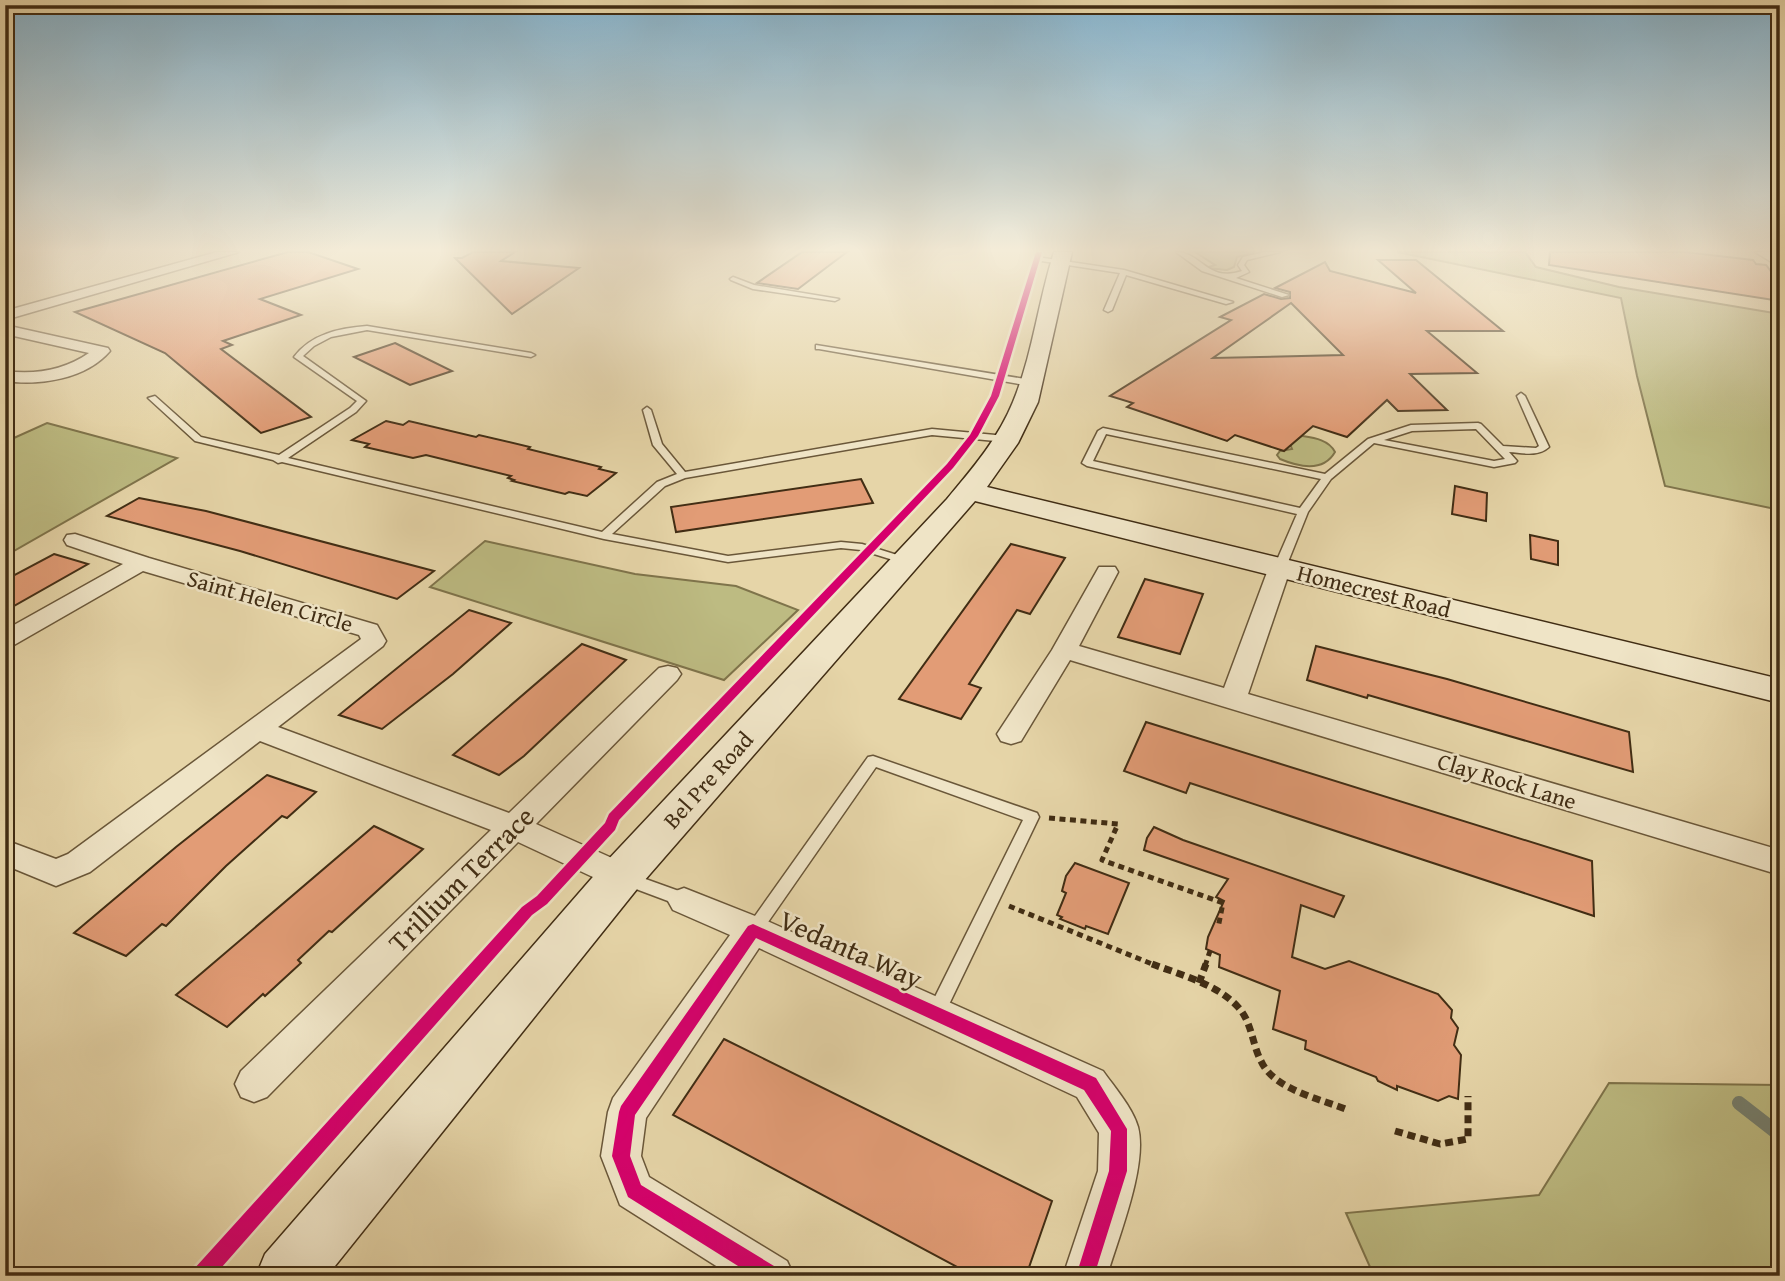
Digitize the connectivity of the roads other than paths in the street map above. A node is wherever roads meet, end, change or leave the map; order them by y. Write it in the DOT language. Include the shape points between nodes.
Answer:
graph roads {
  1 [pos="1044,312"];
  2 [pos="5,329"];
  3 [pos="819,347"];
  4 [pos="531,355"];
  5 [pos="5,376"];
  6 [pos="1031,383"];
  7 [pos="1521,396"];
  8 [pos="152,398"];
  9 [pos="647,410"];
  10 [pos="1006,439"];
  11 [pos="1371,441"];
  12 [pos="1500,449"];
  13 [pos="278,460"];
  14 [pos="683,475"];
  15 [pos="1326,477"];
  16 [pos="969,491"];
  17 [pos="1303,512"];
  18 [pos="604,536"];
  19 [pos="75,540"];
  20 [pos="906,561"];
  21 [pos="141,563"];
  22 [pos="1280,568"];
  23 [pos="1107,572"];
  24 [pos="5,640"];
  25 [pos="1063,650"];
  26 [pos="668,674"];
  27 [pos="1780,691"];
  28 [pos="1233,699"];
  29 [pos="257,729"];
  30 [pos="1011,734"];
  31 [pos="514,827"];
  32 [pos="5,852"];
  33 [pos="1780,863"];
  34 [pos="621,876"];
  35 [pos="684,901"];
  36 [pos="753,930"];
  37 [pos="936,1013"];
  38 [pos="254,1084"];
  39 [pos="287,1276"];
  40 [pos="772,1276"];
  41 [pos="1085,1276"];
  1 -- 6 [label="main road, Bel Pre Road"];
  2 -- 5 [label="street" via="102,351 52,376 35,380"];
  3 -- 6 [label="lane"];
  4 -- 13 [label="lane" via="367,328 327,336 298,357 362,401"];
  6 -- 10 [label="main road, Bel Pre Road"];
  7 -- 12 [label="lane" via="1544,447 1538,451"];
  8 -- 13 [label="lane" via="198,439"];
  9 -- 14 [label="lane" via="658,445"];
  10 -- 14 [label="lane" via="932,432"];
  10 -- 16 [label="main road, Bel Pre Road"];
  11 -- 12 [label="lane" via="1411,428 1478,426"];
  11 -- 12 [label="lane" via="1494,464 1512,461"];
  11 -- 15 [label="lane"];
  13 -- 18 [label="lane"];
  14 -- 18 [label="lane" via="661,484"];
  15 -- 17 [label="lane"];
  15 -- 17 [label="lane" via="1103,431 1087,463"];
  16 -- 20 [label="main road, Bel Pre Road"];
  16 -- 22 [label="main road, Homecrest Road"];
  17 -- 22 [label="lane"];
  18 -- 20 [label="lane" via="728,559 841,545"];
  19 -- 21 [label="street, Saint Helen Circle"];
  20 -- 34 [label="main road, Bel Pre Road"];
  21 -- 24 [label="street"];
  21 -- 29 [label="street, Saint Helen Circle" via="368,630 373,641"];
  22 -- 27 [label="main road, Homecrest Road"];
  22 -- 28 [label="street"];
  23 -- 25 [label="street"];
  25 -- 28 [label="street, Clay Rock Lane"];
  25 -- 30 [label="street"];
  26 -- 31 [label="street, Trillium Terrace"];
  28 -- 33 [label="street, Clay Rock Lane"];
  29 -- 31 [label="street"];
  29 -- 32 [label="street, Saint Helen Circle" via="79,863 56,873"];
  31 -- 34 [label="street"];
  31 -- 38 [label="street, Trillium Terrace"];
  34 -- 35 [label="lane"];
  34 -- 39 [label="main road, Bel Pre Road"];
  35 -- 36 [label="street, Vedanta Way"];
  36 -- 37 [label="street, Vedanta Way"];
  36 -- 37 [label="lane" via="873,761 1032,817"];
  36 -- 40 [label="street, Vedanta Way" via="627,1112 621,1156 634,1191"];
  37 -- 41 [label="street, Vedanta Way" via="1090,1084 1119,1129 1118,1171"];
}
